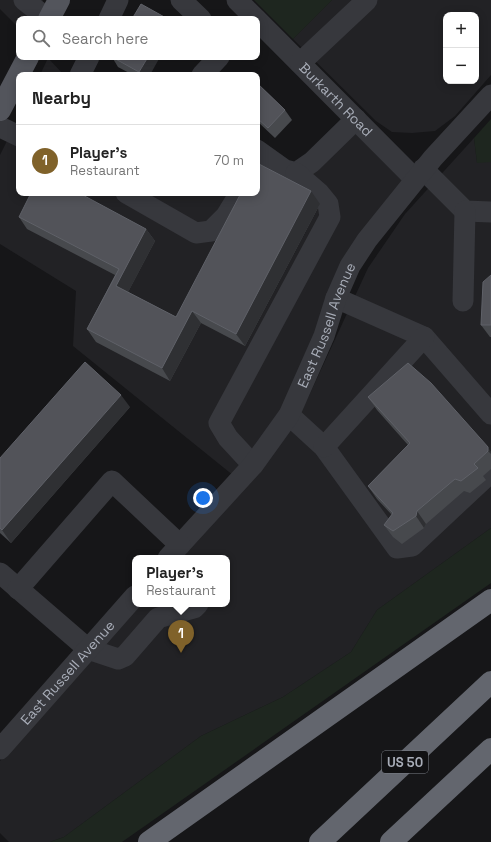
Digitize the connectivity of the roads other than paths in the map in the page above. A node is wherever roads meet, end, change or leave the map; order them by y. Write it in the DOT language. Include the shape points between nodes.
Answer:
graph roads {
  1 [pos="59,0"];
  2 [pos="118,0"];
  3 [pos="181,0"];
  4 [pos="237,0"];
  5 [pos="367,0"];
  6 [pos="26,1"];
  7 [pos="44,16"];
  8 [pos="50,16"];
  9 [pos="110,16"];
  10 [pos="198,16"];
  11 [pos="253,16"];
  12 [pos="260,23"];
  13 [pos="26,60"];
  14 [pos="88,60"];
  15 [pos="216,60"];
  16 [pos="300,63"];
  17 [pos="19,72"];
  18 [pos="82,72"];
  19 [pos="205,72"];
  20 [pos="16,76"];
  21 [pos="491,96"];
  22 [pos="2,99"];
  23 [pos="356,119"];
  24 [pos="0,127"];
  25 [pos="16,135"];
  26 [pos="260,157"];
  27 [pos="296,173"];
  28 [pos="419,174"];
  29 [pos="131,196"];
  30 [pos="238,196"];
  31 [pos="465,211"];
  32 [pos="491,212"];
  33 [pos="336,298"];
  34 [pos="463,301"];
  35 [pos="424,337"];
  36 [pos="491,414"];
  37 [pos="289,415"];
  38 [pos="324,447"];
  39 [pos="253,465"];
  40 [pos="491,472"];
  41 [pos="173,554"];
  42 [pos="0,573"];
  43 [pos="18,589"];
  44 [pos="132,599"];
  45 [pos="491,600"];
  46 [pos="195,607"];
  47 [pos="88,649"];
  48 [pos="491,682"];
  49 [pos="0,749"];
  50 [pos="491,749"];
  51 [pos="149,842"];
  52 [pos="320,842"];
  53 [pos="391,842"];
  1 -- 8 [label="main road"];
  2 -- 9 [label="street"];
  3 -- 10 [label="street"];
  4 -- 11 [label="street, Burkarth Road"];
  5 -- 16 [label="street"];
  6 -- 7 [label="street"];
  12 -- 16 [label="street, Burkarth Road"];
  13 -- 17 [label="main road"];
  14 -- 18 [label="street"];
  15 -- 19 [label="street"];
  16 -- 23 [label="street, Burkarth Road"];
  20 -- 22 [label="main road"];
  21 -- 28 [label="street, East Russell Avenue"];
  23 -- 27 [label="street" via="312,162"];
  23 -- 28 [label="street, Burkarth Road"];
  24 -- 25 [label="street"];
  26 -- 27 [label="street"];
  27 -- 39 [label="street" via="328,204 330,217 219,424 228,438"];
  28 -- 31 [label="street, Burkarth Road"];
  28 -- 33 [label="street, East Russell Avenue" via="367,240 350,266"];
  29 -- 30 [label="street" via="196,233 211,231 226,216"];
  31 -- 32 [label="street"];
  31 -- 34 [label="street"];
  33 -- 35 [label="street"];
  33 -- 37 [label="street, East Russell Avenue" via="324,336"];
  35 -- 36 [label="street"];
  35 -- 38 [label="street"];
  37 -- 38 [label="street"];
  37 -- 39 [label="street, East Russell Avenue"];
  38 -- 40 [label="street" via="397,548 412,546"];
  39 -- 41 [label="street, East Russell Avenue"];
  41 -- 43 [label="street" via="112,482"];
  42 -- 43 [label="street"];
  43 -- 47 [label="street"];
  44 -- 47 [label="street, East Russell Avenue"];
  45 -- 51 [label="highway"];
  46 -- 47 [label="street" via="158,618 125,656 118,659"];
  47 -- 49 [label="street, East Russell Avenue"];
  48 -- 52 [label="highway, US 50"];
  50 -- 53 [label="highway"];
}
